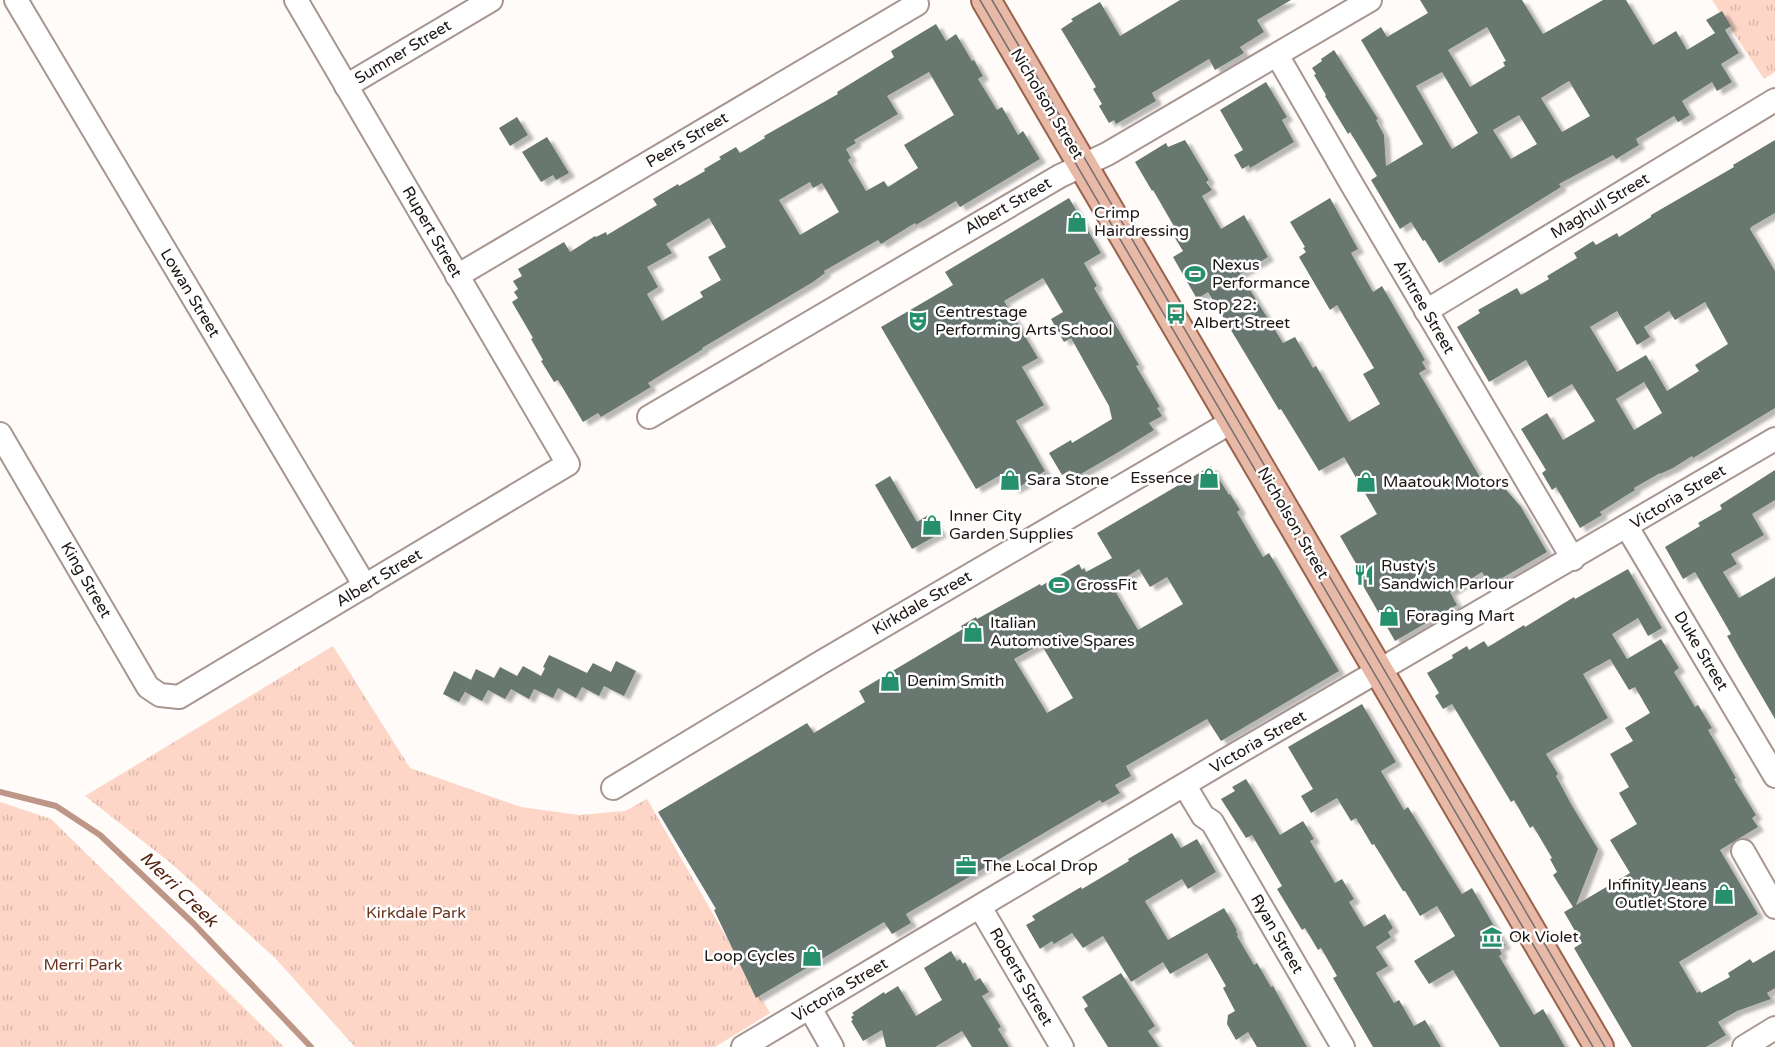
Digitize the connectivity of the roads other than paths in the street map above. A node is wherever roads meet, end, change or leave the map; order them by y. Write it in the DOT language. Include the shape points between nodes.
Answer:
graph roads {
  1 [pos="16,0"];
  2 [pos="296,0"];
  3 [pos="491,0"];
  4 [pos="986,0"];
  5 [pos="1370,0"];
  6 [pos="917,4"];
  7 [pos="1277,55"];
  8 [pos="346,86"];
  9 [pos="1775,100"];
  10 [pos="1083,165"];
  11 [pos="457,276"];
  12 [pos="1426,311"];
  13 [pos="649,417"];
  14 [pos="1233,421"];
  15 [pos="0,434"];
  16 [pos="1775,439"];
  17 [pos="568,464"];
  18 [pos="1627,527"];
  19 [pos="1573,559"];
  20 [pos="365,586"];
  21 [pos="1379,671"];
  22 [pos="189,691"];
  23 [pos="1775,776"];
  24 [pos="1189,783"];
  25 [pos="613,788"];
  26 [pos="1743,851"];
  27 [pos="980,907"];
  28 [pos="1775,907"];
  29 [pos="810,1008"];
  30 [pos="1775,1028"];
  31 [pos="743,1047"];
  32 [pos="832,1047"];
  33 [pos="1062,1047"];
  34 [pos="1343,1047"];
  35 [pos="1599,1047"];
  36 [pos="1744,1047"];
  1 -- 20 [label="street, Lowan Street"];
  2 -- 8 [label="street, Rupert Street"];
  3 -- 8 [label="street, Sumner Street"];
  4 -- 10 [label="main road, Nicholson Street"];
  5 -- 7 [label="street, Albert Street"];
  6 -- 11 [label="street, Peers Street"];
  7 -- 10 [label="street, Albert Street"];
  7 -- 12 [label="street, Aintree Street"];
  8 -- 11 [label="street, Rupert Street"];
  9 -- 12 [label="street, Maghull Street"];
  10 -- 13 [label="street, Albert Street"];
  10 -- 14 [label="main road, Nicholson Street"];
  11 -- 17 [label="street, Rupert Street"];
  12 -- 19 [label="street, Aintree Street"];
  14 -- 21 [label="main road, Nicholson Street"];
  14 -- 25 [label="street, Kirkdale Street"];
  15 -- 22 [label="street, King Street" via="148,687 160,695 179,697"];
  16 -- 18 [label="street, Victoria Street"];
  17 -- 20 [label="street, Albert Street"];
  18 -- 19 [label="street, Victoria Street"];
  18 -- 23 [label="street, Duke Street"];
  19 -- 21 [label="street, Victoria Street"];
  20 -- 22 [label="street, Albert Street"];
  21 -- 24 [label="street, Victoria Street"];
  21 -- 35 [label="main road, Nicholson Street"];
  24 -- 27 [label="street, Victoria Street"];
  24 -- 34 [label="street, Ryan Street" via="1211,811 1212,822"];
  26 -- 28 [label="street"];
  27 -- 29 [label="street, Victoria Street"];
  27 -- 33 [label="street, Roberts Street"];
  29 -- 31 [label="street, Victoria Street"];
  29 -- 32 [label="street"];
  30 -- 36 [label="street"];
}
